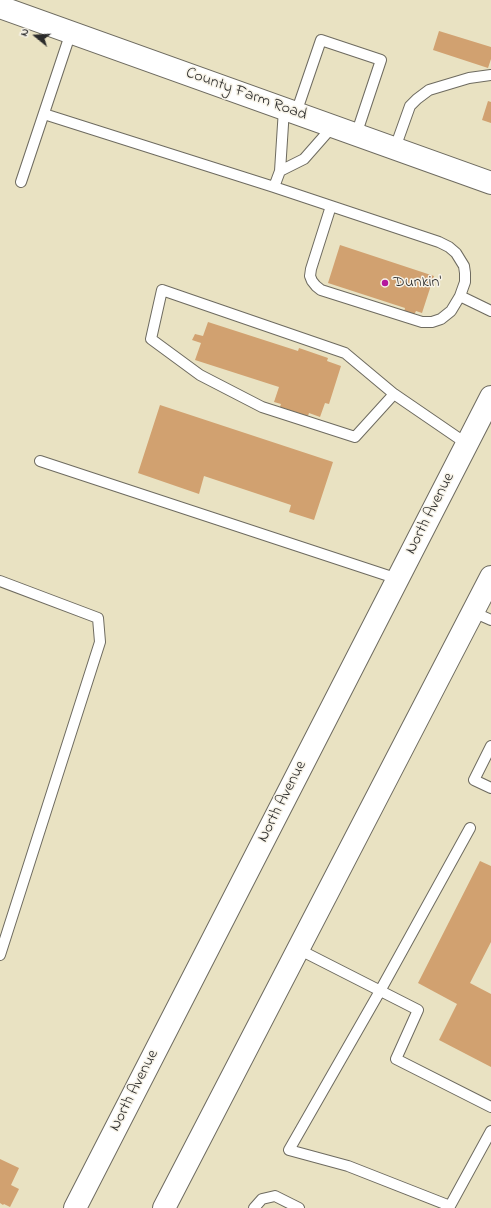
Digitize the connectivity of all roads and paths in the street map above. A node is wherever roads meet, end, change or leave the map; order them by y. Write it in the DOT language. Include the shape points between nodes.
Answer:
graph roads {
  1 [pos="0,7"];
  2 [pos="71,32"];
  3 [pos="491,75"];
  4 [pos="290,111"];
  5 [pos="44,114"];
  6 [pos="333,126"];
  7 [pos="356,135"];
  8 [pos="395,148"];
  9 [pos="280,171"];
  10 [pos="21,182"];
  11 [pos="491,183"];
  12 [pos="274,187"];
  13 [pos="331,206"];
  14 [pos="460,296"];
  15 [pos="491,311"];
  16 [pos="394,394"];
  17 [pos="491,397"];
  18 [pos="467,444"];
  19 [pos="40,461"];
  20 [pos="491,576"];
  21 [pos="398,579"];
  22 [pos="0,581"];
  23 [pos="482,616"];
  24 [pos="491,746"];
  25 [pos="491,788"];
  26 [pos="470,828"];
  27 [pos="298,949"];
  28 [pos="0,955"];
  29 [pos="380,991"];
  30 [pos="491,1107"];
  31 [pos="491,1131"];
  32 [pos="75,1208"];
  33 [pos="164,1208"];
  34 [pos="254,1208"];
  35 [pos="299,1208"];
  1 -- 2 [label="main road, County Farm Road"];
  2 -- 4 [label="main road, County Farm Road"];
  2 -- 5 [label="lane"];
  3 -- 8 [label="lane" via="469,78 429,90 417,99 410,106"];
  4 -- 6 [label="main road, County Farm Road"];
  4 -- 7 [label="lane" via="321,40 381,60"];
  4 -- 9 [label="lane"];
  5 -- 10 [label="lane"];
  5 -- 12 [label="lane"];
  6 -- 7 [label="main road, County Farm Road"];
  6 -- 9 [label="lane" via="304,159"];
  7 -- 8 [label="main road, County Farm Road"];
  8 -- 11 [label="main road, County Farm Road"];
  9 -- 12 [label="lane"];
  12 -- 13 [label="lane"];
  13 -- 14 [label="lane" via="450,247 464,266 465,282"];
  13 -- 14 [label="lane" via="310,276 321,290 422,322 441,319 451,311"];
  14 -- 15 [label="lane"];
  16 -- 16 [label="lane" via="355,437 262,407 200,375 151,339 162,290 345,353"];
  16 -- 18 [label="lane"];
  17 -- 18 [label="main road, North Avenue"];
  18 -- 21 [label="main road, North Avenue"];
  19 -- 21 [label="lane"];
  20 -- 23 [label="main road"];
  21 -- 32 [label="main road, North Avenue"];
  22 -- 28 [label="lane" via="98,618 100,642"];
  23 -- 27 [label="main road"];
  24 -- 25 [label="lane" via="474,780"];
  26 -- 29 [label="lane"];
  27 -- 29 [label="lane"];
  27 -- 33 [label="main road"];
  29 -- 30 [label="lane" via="418,1010 396,1059"];
  29 -- 31 [label="lane" via="289,1150 348,1166 450,1206"];
  34 -- 35 [label="lane" via="262,1199 275,1196"];
}
